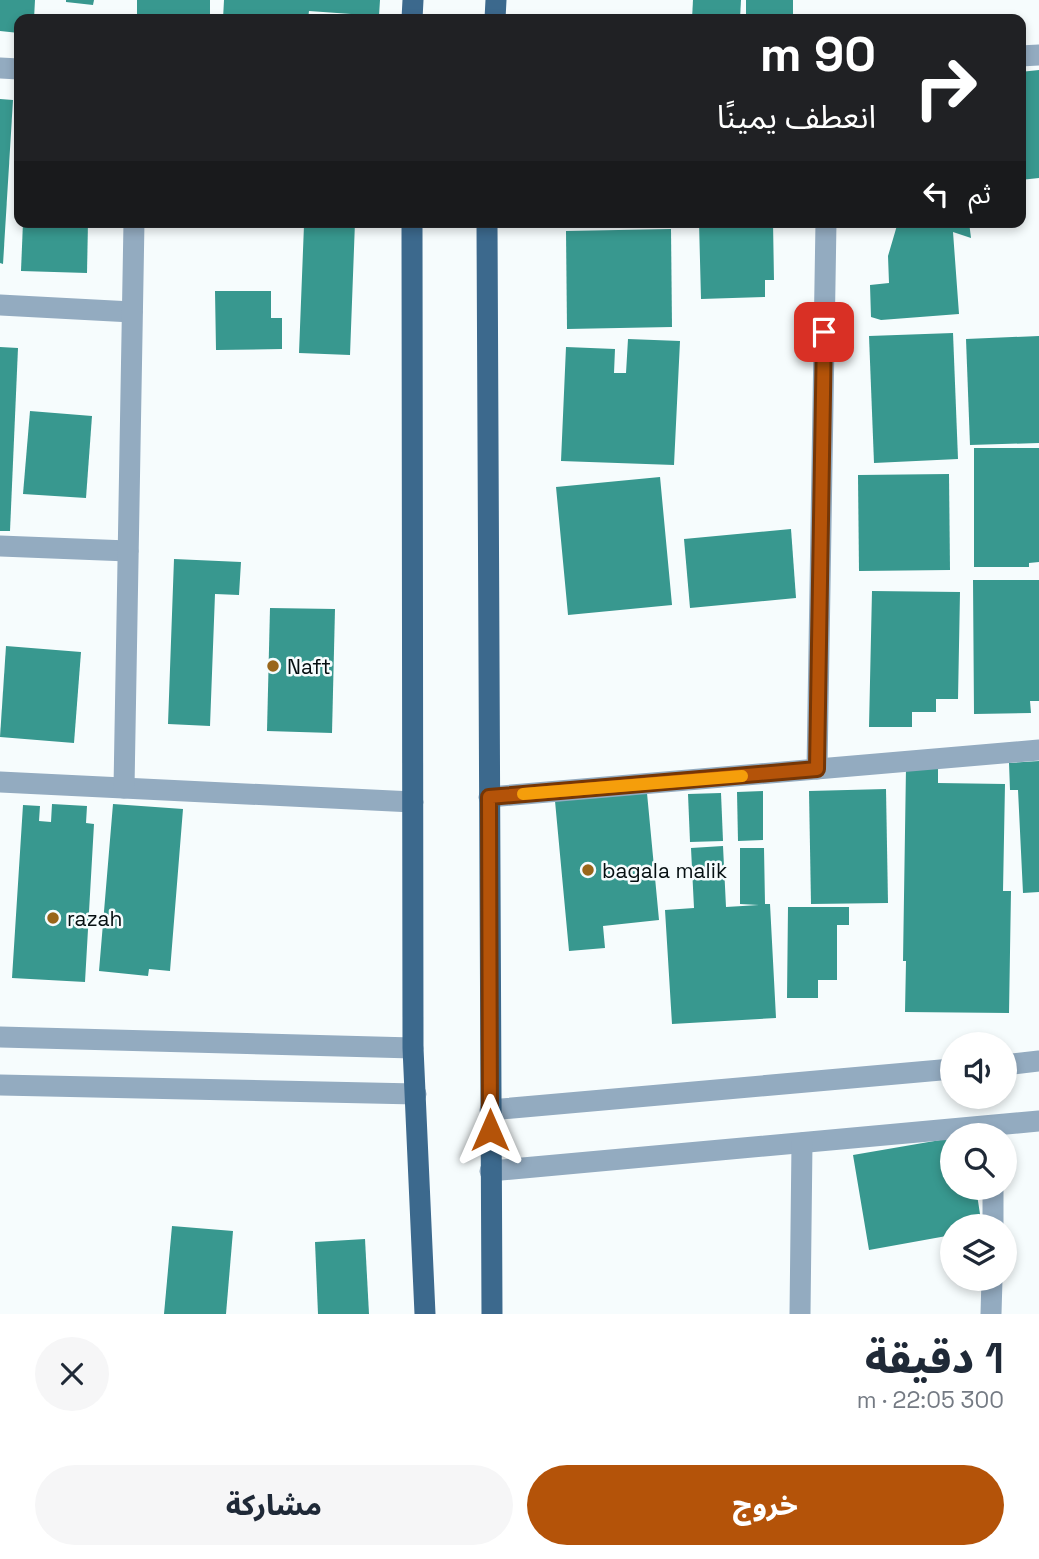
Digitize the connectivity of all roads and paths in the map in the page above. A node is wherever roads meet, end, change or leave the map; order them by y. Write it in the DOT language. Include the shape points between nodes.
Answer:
graph roads {
  1 [pos="134,228"];
  2 [pos="412,228"];
  3 [pos="487,228"];
  4 [pos="826,228"];
  5 [pos="0,304"];
  6 [pos="132,312"];
  7 [pos="0,546"];
  8 [pos="128,551"];
  9 [pos="1039,750"];
  10 [pos="817,769"];
  11 [pos="0,782"];
  12 [pos="124,788"];
  13 [pos="489,797"];
  14 [pos="413,802"];
  15 [pos="0,1037"];
  16 [pos="413,1048"];
  17 [pos="1039,1061"];
  18 [pos="1017,1064"];
  19 [pos="940,1070"];
  20 [pos="0,1085"];
  21 [pos="416,1094"];
  22 [pos="490,1110"];
  23 [pos="1039,1121"];
  24 [pos="1017,1125"];
  25 [pos="940,1134"];
  26 [pos="802,1143"];
  27 [pos="490,1171"];
  28 [pos="992,1291"];
  29 [pos="425,1314"];
  30 [pos="492,1314"];
  31 [pos="800,1314"];
  32 [pos="991,1314"];
  1 -- 6 [label="street"];
  2 -- 14 [label="main road"];
  3 -- 13 [label="main road"];
  4 -- 10 [label="street"];
  5 -- 6 [label="street"];
  6 -- 8 [label="street"];
  7 -- 8 [label="street"];
  8 -- 12 [label="street"];
  9 -- 10 [label="street"];
  10 -- 13 [label="street"];
  11 -- 12 [label="street"];
  12 -- 14 [label="street"];
  13 -- 22 [label="main road"];
  14 -- 16 [label="main road"];
  15 -- 16 [label="street"];
  16 -- 21 [label="main road"];
  17 -- 18 [label="street"];
  19 -- 22 [label="street"];
  20 -- 21 [label="street"];
  21 -- 29 [label="main road"];
  22 -- 27 [label="main road"];
  23 -- 24 [label="street"];
  25 -- 26 [label="street"];
  26 -- 27 [label="street"];
  26 -- 31 [label="street"];
  27 -- 30 [label="main road"];
  28 -- 32 [label="street"];
}
